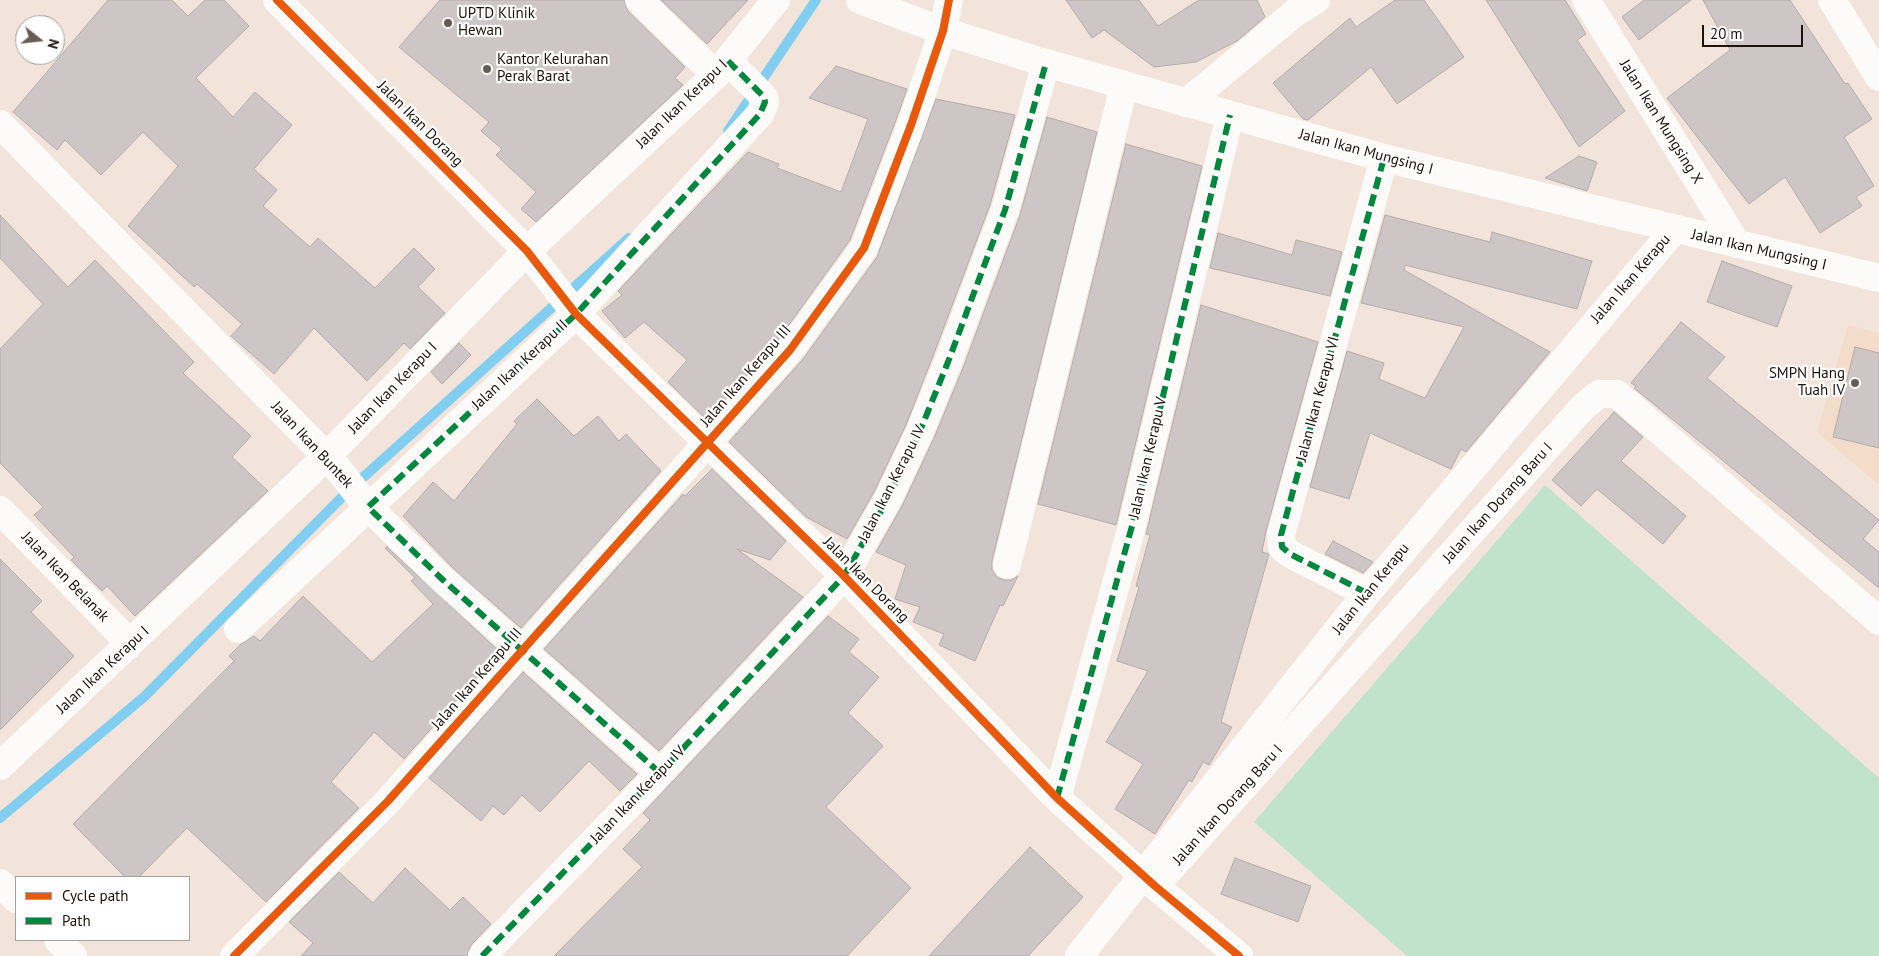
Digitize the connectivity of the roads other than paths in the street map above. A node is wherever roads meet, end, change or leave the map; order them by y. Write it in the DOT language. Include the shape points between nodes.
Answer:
graph roads {
  1 [pos="277,0"];
  2 [pos="639,0"];
  3 [pos="776,0"];
  4 [pos="860,0"];
  5 [pos="949,0"];
  6 [pos="1316,0"];
  7 [pos="1586,0"];
  8 [pos="1832,0"];
  9 [pos="943,31"];
  10 [pos="1046,62"];
  11 [pos="722,68"];
  12 [pos="1879,77"];
  13 [pos="1124,85"];
  14 [pos="1186,103"];
  15 [pos="1230,115"];
  16 [pos="0,124"];
  17 [pos="1384,158"];
  18 [pos="1674,230"];
  19 [pos="1737,244"];
  20 [pos="534,260"];
  21 [pos="1879,278"];
  22 [pos="572,310"];
  23 [pos="706,443"];
  24 [pos="330,461"];
  25 [pos="363,500"];
  26 [pos="0,510"];
  27 [pos="1007,564"];
  28 [pos="844,576"];
  29 [pos="1367,593"];
  30 [pos="1879,621"];
  31 [pos="238,629"];
  32 [pos="128,646"];
  33 [pos="522,649"];
  34 [pos="0,766"];
  35 [pos="660,773"];
  36 [pos="1057,798"];
  37 [pos="1149,881"];
  38 [pos="0,883"];
  39 [pos="15,898"];
  40 [pos="59,941"];
  41 [pos="73,956"];
  42 [pos="234,956"];
  43 [pos="482,956"];
  44 [pos="1079,956"];
  45 [pos="1239,956"];
  1 -- 20 [label="street, Jalan Ikan Dorang"];
  2 -- 11 [label="street"];
  3 -- 11 [label="street, Jalan Ikan Kerapu I"];
  4 -- 9 [label="street, Jalan Ikan Mungsing I"];
  5 -- 9 [label="street, Jalan Ikan Kerapu III"];
  6 -- 14 [label="street" via="1296,12"];
  7 -- 19 [label="street, Jalan Ikan Mungsing X"];
  8 -- 12 [label="street"];
  9 -- 10 [label="street, Jalan Ikan Mungsing I"];
  9 -- 23 [label="street, Jalan Ikan Kerapu III" via="864,248 790,350"];
  10 -- 13 [label="street, Jalan Ikan Mungsing I"];
  10 -- 28 [label="street, Jalan Ikan Kerapu IV" via="1005,210 948,362 888,499"];
  11 -- 20 [label="street, Jalan Ikan Kerapu I"];
  11 -- 22 [label="street, Jalan Ikan Kerapu II" via="764,97 760,114"];
  13 -- 14 [label="street, Jalan Ikan Mungsing I"];
  13 -- 27 [label="street"];
  14 -- 15 [label="street, Jalan Ikan Mungsing I"];
  15 -- 17 [label="street, Jalan Ikan Mungsing I"];
  15 -- 36 [label="street, Jalan Ikan Kerapu V" via="1132,526"];
  16 -- 24 [label="street, Jalan Ikan Buntek"];
  17 -- 18 [label="street, Jalan Ikan Mungsing I"];
  17 -- 29 [label="street, Jalan Ikan Kerapu VI" via="1281,535 1282,547 1290,554"];
  18 -- 19 [label="street, Jalan Ikan Mungsing I"];
  18 -- 29 [label="street, Jalan Ikan Kerapu"];
  19 -- 21 [label="street, Jalan Ikan Mungsing I"];
  20 -- 22 [label="street, Jalan Ikan Dorang"];
  20 -- 24 [label="street, Jalan Ikan Kerapu I"];
  22 -- 23 [label="street, Jalan Ikan Dorang"];
  22 -- 25 [label="street, Jalan Ikan Kerapu II"];
  23 -- 28 [label="street, Jalan Ikan Dorang"];
  23 -- 33 [label="street, Jalan Ikan Kerapu III"];
  24 -- 25 [label="street, Jalan Ikan Buntek"];
  24 -- 32 [label="street, Jalan Ikan Kerapu I"];
  25 -- 31 [label="street, Jalan Ikan Kerapu II"];
  25 -- 33 [label="street, Jalan Ikan Buntek" via="443,580"];
  26 -- 32 [label="street, Jalan Ikan Belanak" via="118,631"];
  28 -- 35 [label="street, Jalan Ikan Kerapu IV"];
  28 -- 36 [label="street, Jalan Ikan Dorang"];
  29 -- 37 [label="street, Jalan Ikan Kerapu"];
  30 -- 37 [label="street, Jalan Ikan Dorang Baru I" via="1617,394 1599,394 1584,406"];
  32 -- 34 [label="street, Jalan Ikan Kerapu I"];
  33 -- 35 [label="street, Jalan Ikan Buntek"];
  33 -- 42 [label="street, Jalan Ikan Kerapu III" via="388,801"];
  35 -- 43 [label="street, Jalan Ikan Kerapu IV"];
  36 -- 37 [label="street, Jalan Ikan Dorang"];
  37 -- 44 [label="street, Jalan Ikan Kerapu"];
  37 -- 45 [label="street, Jalan Ikan Dorang"];
  38 -- 39 [label="street"];
  40 -- 41 [label="street"];
}
